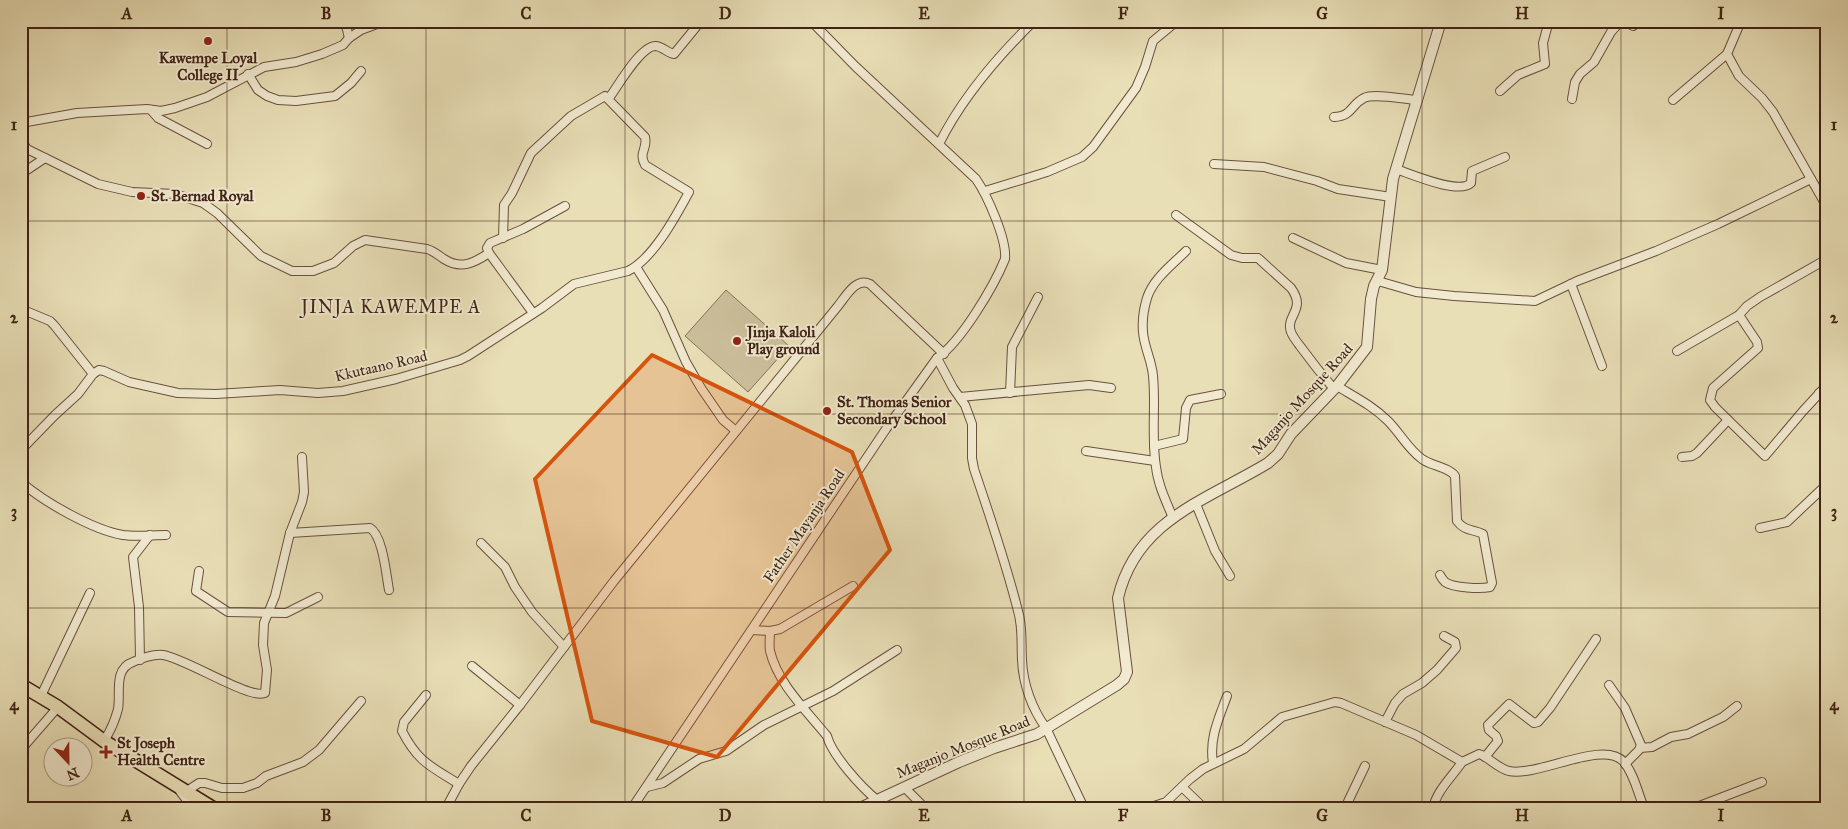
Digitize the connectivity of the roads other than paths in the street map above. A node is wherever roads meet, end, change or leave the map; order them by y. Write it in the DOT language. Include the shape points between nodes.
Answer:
graph roads {
  1 [pos="345,21"];
  2 [pos="385,21"];
  3 [pos="701,21"];
  4 [pos="811,21"];
  5 [pos="1034,21"];
  6 [pos="1177,21"];
  7 [pos="1441,21"];
  8 [pos="1549,21"];
  9 [pos="1622,21"];
  10 [pos="1638,21"];
  11 [pos="1741,21"];
  12 [pos="349,38"];
  13 [pos="1727,54"];
  14 [pos="361,71"];
  15 [pos="248,74"];
  16 [pos="1500,91"];
  17 [pos="609,98"];
  18 [pos="1572,99"];
  19 [pos="1416,100"];
  20 [pos="1673,100"];
  21 [pos="151,110"];
  22 [pos="1334,117"];
  23 [pos="21,123"];
  24 [pos="21,140"];
  25 [pos="207,144"];
  26 [pos="939,144"];
  27 [pos="1504,156"];
  28 [pos="45,158"];
  29 [pos="1214,164"];
  30 [pos="1396,169"];
  31 [pos="21,174"];
  32 [pos="1811,179"];
  33 [pos="985,191"];
  34 [pos="1391,198"];
  35 [pos="565,206"];
  36 [pos="1827,207"];
  37 [pos="1176,215"];
  38 [pos="503,238"];
  39 [pos="1293,238"];
  40 [pos="1186,252"];
  41 [pos="489,253"];
  42 [pos="1827,259"];
  43 [pos="636,267"];
  44 [pos="1382,270"];
  45 [pos="1378,281"];
  46 [pos="1571,284"];
  47 [pos="1038,297"];
  48 [pos="21,309"];
  49 [pos="533,313"];
  50 [pos="1739,315"];
  51 [pos="1676,351"];
  52 [pos="941,356"];
  53 [pos="1602,366"];
  54 [pos="93,374"];
  55 [pos="1827,385"];
  56 [pos="1112,388"];
  57 [pos="1336,388"];
  58 [pos="1010,393"];
  59 [pos="1819,393"];
  60 [pos="1221,394"];
  61 [pos="960,397"];
  62 [pos="1827,403"];
  63 [pos="1728,420"];
  64 [pos="736,431"];
  65 [pos="1154,446"];
  66 [pos="21,450"];
  67 [pos="1086,451"];
  68 [pos="1682,456"];
  69 [pos="302,457"];
  70 [pos="1155,461"];
  71 [pos="21,482"];
  72 [pos="1827,492"];
  73 [pos="1196,504"];
  74 [pos="1172,518"];
  75 [pos="1760,528"];
  76 [pos="290,533"];
  77 [pos="150,535"];
  78 [pos="166,535"];
  79 [pos="1827,541"];
  80 [pos="481,543"];
  81 [pos="1825,553"];
  82 [pos="199,571"];
  83 [pos="1440,575"];
  84 [pos="1230,576"];
  85 [pos="853,586"];
  86 [pos="389,590"];
  87 [pos="90,593"];
  88 [pos="318,597"];
  89 [pos="267,613"];
  90 [pos="752,630"];
  91 [pos="770,631"];
  92 [pos="1444,636"];
  93 [pos="1596,640"];
  94 [pos="564,647"];
  95 [pos="897,650"];
  96 [pos="140,660"];
  97 [pos="472,666"];
  98 [pos="1609,684"];
  99 [pos="21,685"];
  100 [pos="426,694"];
  101 [pos="1227,696"];
  102 [pos="40,698"];
  103 [pos="362,701"];
  104 [pos="520,704"];
  105 [pos="803,706"];
  106 [pos="1737,706"];
  107 [pos="58,707"];
  108 [pos="1386,722"];
  109 [pos="1046,728"];
  110 [pos="104,741"];
  111 [pos="1640,748"];
  112 [pos="1485,757"];
  113 [pos="21,759"];
  114 [pos="1462,762"];
  115 [pos="1213,763"];
  116 [pos="1625,764"];
  117 [pos="1365,766"];
  118 [pos="1762,782"];
  119 [pos="459,784"];
  120 [pos="647,787"];
  121 [pos="904,787"];
  122 [pos="1182,787"];
  123 [pos="182,789"];
  124 [pos="877,800"];
  125 [pos="1084,807"];
  126 [pos="194,808"];
  127 [pos="213,808"];
  128 [pos="446,808"];
  129 [pos="632,808"];
  130 [pos="860,808"];
  131 [pos="925,808"];
  132 [pos="1124,808"];
  133 [pos="1148,808"];
  134 [pos="1204,808"];
  135 [pos="1345,808"];
  136 [pos="1433,808"];
  137 [pos="1644,808"];
  138 [pos="1694,808"];
  1 -- 12 [label="street"];
  2 -- 12 [label="street"];
  3 -- 17 [label="street" via="674,54 658,46 642,53"];
  4 -- 26 [label="street"];
  5 -- 26 [label="street" via="972,92 952,118"];
  6 -- 33 [label="street" via="1153,41 1136,88 1082,157 1047,172"];
  7 -- 19 [label="street, Maganjo Mosque Road"];
  8 -- 16 [label="street" via="1543,44 1545,64 1518,75"];
  9 -- 10 [label="street" via="1633,26"];
  9 -- 18 [label="street" via="1611,32 1594,62 1580,74"];
  11 -- 13 [label="street"];
  12 -- 15 [label="street" via="343,45 322,54 264,67"];
  13 -- 20 [label="street"];
  13 -- 32 [label="street" via="1739,76 1773,112"];
  14 -- 15 [label="street" via="335,96 296,101 267,96 258,90"];
  15 -- 21 [label="street" via="189,104 161,111"];
  17 -- 38 [label="street" via="602,96 571,116 530,153 504,205"];
  17 -- 43 [label="street" via="645,137 642,154 645,165 689,192 662,235"];
  19 -- 22 [label="street" via="1370,96 1348,114"];
  19 -- 30 [label="street, Maganjo Mosque Road"];
  21 -- 23 [label="street" via="77,113"];
  21 -- 25 [label="street" via="158,118"];
  24 -- 28 [label="street" via="27,149"];
  26 -- 33 [label="street"];
  27 -- 30 [label="street" via="1472,171 1471,183 1467,186 1442,186"];
  28 -- 31 [label="street"];
  28 -- 41 [label="street" via="109,187 132,192 175,194 203,203 260,256 292,270 312,271 334,263 365,240 427,249 460,265 474,263"];
  29 -- 34 [label="street" via="1264,167 1338,189"];
  30 -- 34 [label="street, Maganjo Mosque Road"];
  32 -- 36 [label="street"];
  32 -- 46 [label="street" via="1718,224"];
  33 -- 52 [label="street, Father Mayanja Road" via="1004,244 1005,259 968,324"];
  34 -- 44 [label="street, Maganjo Mosque Road"];
  35 -- 38 [label="street"];
  37 -- 57 [label="street" via="1231,255 1258,258 1291,288 1298,304 1291,333"];
  38 -- 41 [label="street" via="488,245"];
  39 -- 44 [label="street" via="1346,263"];
  40 -- 65 [label="street" via="1151,289 1144,312 1143,333 1154,377"];
  41 -- 49 [label="street"];
  42 -- 50 [label="street" via="1760,297"];
  43 -- 49 [label="street, Kkutaano Road" via="574,284"];
  43 -- 64 [label="street" via="663,310 701,388 723,420"];
  44 -- 45 [label="street, Maganjo Mosque Road"];
  45 -- 46 [label="street" via="1416,292 1526,301"];
  45 -- 57 [label="street, Maganjo Mosque Road" via="1371,299 1367,347"];
  46 -- 53 [label="street"];
  47 -- 58 [label="street" via="1012,347"];
  48 -- 54 [label="street" via="50,321"];
  49 -- 54 [label="street, Kkutaano Road" via="460,360 412,375 332,392 280,390 194,394 148,387 100,370"];
  50 -- 51 [label="street"];
  50 -- 63 [label="street" via="1759,346 1711,392 1710,400"];
  52 -- 61 [label="street"];
  52 -- 64 [label="street" via="898,309 870,284 859,282"];
  52 -- 90 [label="street, Father Mayanja Road" via="886,429"];
  54 -- 66 [label="street" via="78,394"];
  55 -- 59 [label="street"];
  56 -- 58 [label="street" via="1090,385"];
  57 -- 73 [label="street, Maganjo Mosque Road" via="1291,434 1268,464"];
  57 -- 83 [label="street" via="1362,401 1389,421 1421,458 1455,476 1457,521 1467,530 1483,534 1492,583 1486,588 1463,587 1446,582"];
  58 -- 61 [label="street"];
  59 -- 62 [label="street"];
  59 -- 63 [label="street" via="1765,456"];
  60 -- 65 [label="street" via="1190,400 1186,408 1183,439"];
  61 -- 109 [label="street" via="972,424 974,469 1019,613 1026,686"];
  63 -- 68 [label="street" via="1697,453"];
  64 -- 94 [label="street"];
  65 -- 70 [label="street"];
  67 -- 70 [label="street"];
  69 -- 76 [label="street" via="304,492"];
  70 -- 74 [label="street"];
  71 -- 77 [label="street" via="41,497 98,527 121,535"];
  72 -- 75 [label="street" via="1822,489 1787,522"];
  73 -- 74 [label="street, Maganjo Mosque Road"];
  73 -- 84 [label="street" via="1215,552"];
  74 -- 109 [label="street, Maganjo Mosque Road" via="1144,542 1121,585 1118,598 1128,672 1124,679"];
  76 -- 86 [label="street" via="370,528 380,543"];
  76 -- 89 [label="street" via="275,596"];
  77 -- 78 [label="street"];
  77 -- 96 [label="street" via="133,557 139,607"];
  79 -- 81 [label="street"];
  80 -- 94 [label="street" via="505,567 532,612"];
  82 -- 89 [label="street" via="196,591 221,608 228,612"];
  85 -- 91 [label="street" via="780,629"];
  87 -- 102 [label="street"];
  88 -- 89 [label="street" via="286,613"];
  89 -- 96 [label="street" via="263,628 267,676 264,694 248,692 166,656"];
  90 -- 91 [label="street"];
  90 -- 120 [label="street, Father Mayanja Road"];
  91 -- 105 [label="street" via="770,649 776,667 785,685"];
  92 -- 108 [label="street" via="1455,642 1456,648 1438,670 1403,694"];
  93 -- 112 [label="street" via="1538,722 1534,723 1509,704 1488,725 1498,741"];
  94 -- 104 [label="street"];
  95 -- 105 [label="street" via="833,692"];
  96 -- 110 [label="street" via="129,663 122,670 113,728"];
  97 -- 104 [label="street"];
  98 -- 111 [label="street" via="1625,708"];
  99 -- 102 [label="main road"];
  100 -- 119 [label="street" via="404,722 402,731 416,756"];
  101 -- 115 [label="street" via="1213,734"];
  102 -- 107 [label="main road"];
  103 -- 123 [label="street" via="319,750 304,762 243,788 199,783"];
  104 -- 119 [label="street"];
  105 -- 120 [label="street" via="764,725 726,751 699,759 663,783"];
  105 -- 124 [label="street" via="827,736 836,755"];
  106 -- 111 [label="street" via="1723,717 1688,734"];
  107 -- 110 [label="main road"];
  107 -- 113 [label="street" via="25,745"];
  108 -- 114 [label="street"];
  108 -- 115 [label="street" via="1341,703 1328,703 1282,717 1244,749"];
  109 -- 121 [label="street, Maganjo Mosque Road"];
  109 -- 125 [label="street"];
  110 -- 123 [label="main road"];
  111 -- 116 [label="street"];
  112 -- 114 [label="street" via="1475,755"];
  112 -- 116 [label="street" via="1508,770 1518,771 1596,755 1614,756"];
  114 -- 136 [label="street"];
  115 -- 122 [label="street"];
  116 -- 137 [label="street"];
  117 -- 135 [label="street"];
  118 -- 138 [label="street"];
  119 -- 128 [label="street"];
  120 -- 129 [label="street, Father Mayanja Road"];
  121 -- 124 [label="street, Maganjo Mosque Road"];
  121 -- 131 [label="street"];
  122 -- 133 [label="street" via="1166,802"];
  122 -- 134 [label="street"];
  123 -- 126 [label="street"];
  123 -- 127 [label="main road"];
  124 -- 130 [label="street, Maganjo Mosque Road"];
  125 -- 132 [label="street"];
}
